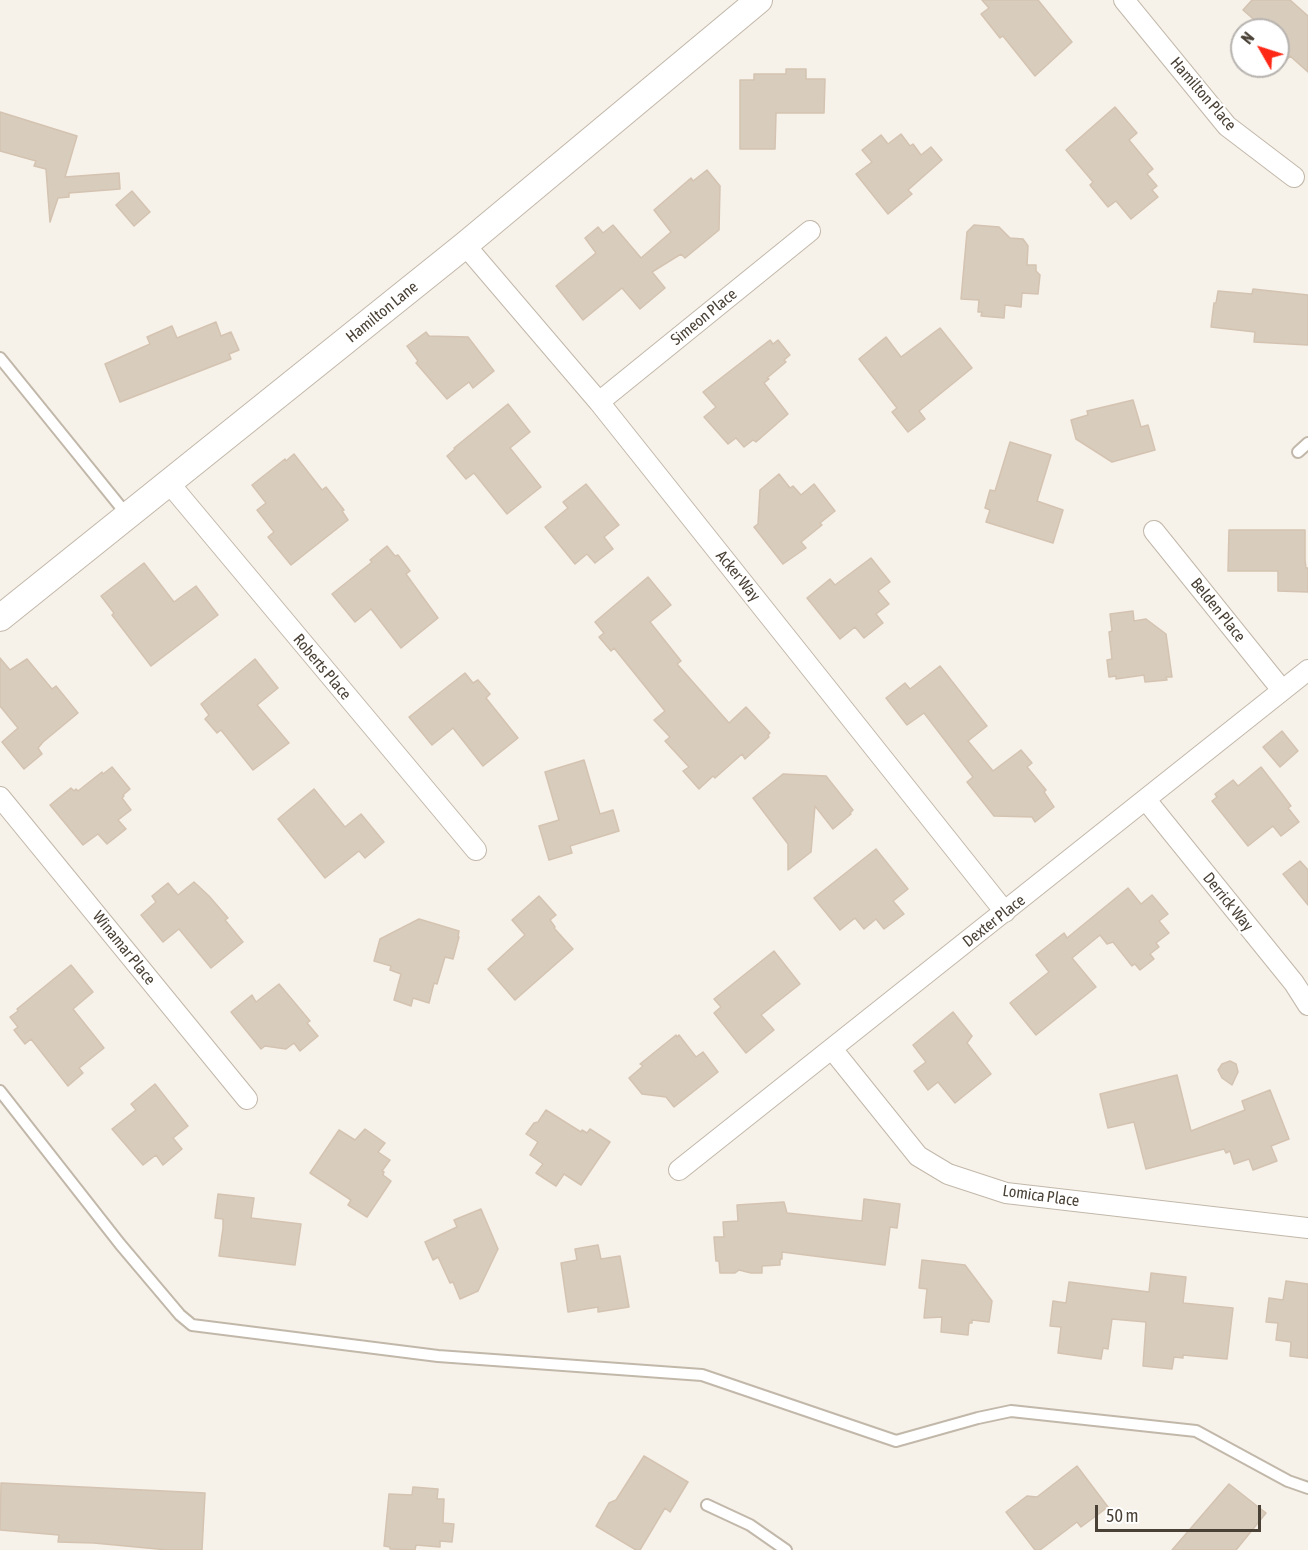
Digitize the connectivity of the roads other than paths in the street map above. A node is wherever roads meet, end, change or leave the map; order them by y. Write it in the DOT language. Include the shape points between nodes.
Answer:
graph roads {
  1 [pos="759,0"];
  2 [pos="1124,0"];
  3 [pos="1294,177"];
  4 [pos="810,231"];
  5 [pos="465,245"];
  6 [pos="0,358"];
  7 [pos="599,402"];
  8 [pos="1308,443"];
  9 [pos="1298,452"];
  10 [pos="169,483"];
  11 [pos="129,517"];
  12 [pos="1154,531"];
  13 [pos="0,618"];
  14 [pos="1308,670"];
  15 [pos="1282,690"];
  16 [pos="0,797"];
  17 [pos="1146,800"];
  18 [pos="476,850"];
  19 [pos="1005,912"];
  20 [pos="1308,1005"];
  21 [pos="832,1049"];
  22 [pos="0,1091"];
  23 [pos="247,1099"];
  24 [pos="679,1170"];
  25 [pos="1308,1228"];
  26 [pos="1308,1488"];
  27 [pos="707,1505"];
  28 [pos="786,1550"];
  1 -- 5 [label="street, Hamilton Lane"];
  2 -- 3 [label="street, Hamilton Place" via="1227,126"];
  4 -- 7 [label="street, Simeon Place"];
  5 -- 7 [label="street, Acker Way"];
  5 -- 10 [label="street, Hamilton Lane"];
  6 -- 11 [label="lane"];
  7 -- 19 [label="street, Acker Way"];
  8 -- 9 [label="lane"];
  10 -- 11 [label="street, Hamilton Lane"];
  10 -- 18 [label="street, Roberts Place"];
  11 -- 13 [label="street, Hamilton Lane"];
  12 -- 15 [label="street, Belden Place"];
  14 -- 15 [label="street, Dexter Place"];
  15 -- 17 [label="street, Dexter Place"];
  16 -- 23 [label="street, Winamar Place"];
  17 -- 19 [label="street, Dexter Place"];
  17 -- 20 [label="street, Derrick Way"];
  19 -- 21 [label="street, Dexter Place"];
  21 -- 24 [label="street, Dexter Place"];
  21 -- 25 [label="street, Lomica Place" via="918,1156 948,1174 1006,1193"];
  22 -- 26 [label="lane" via="120,1244 192,1325 438,1356 702,1375 896,1441 1011,1411 1196,1431"];
  27 -- 28 [label="lane" via="750,1525"];
}
